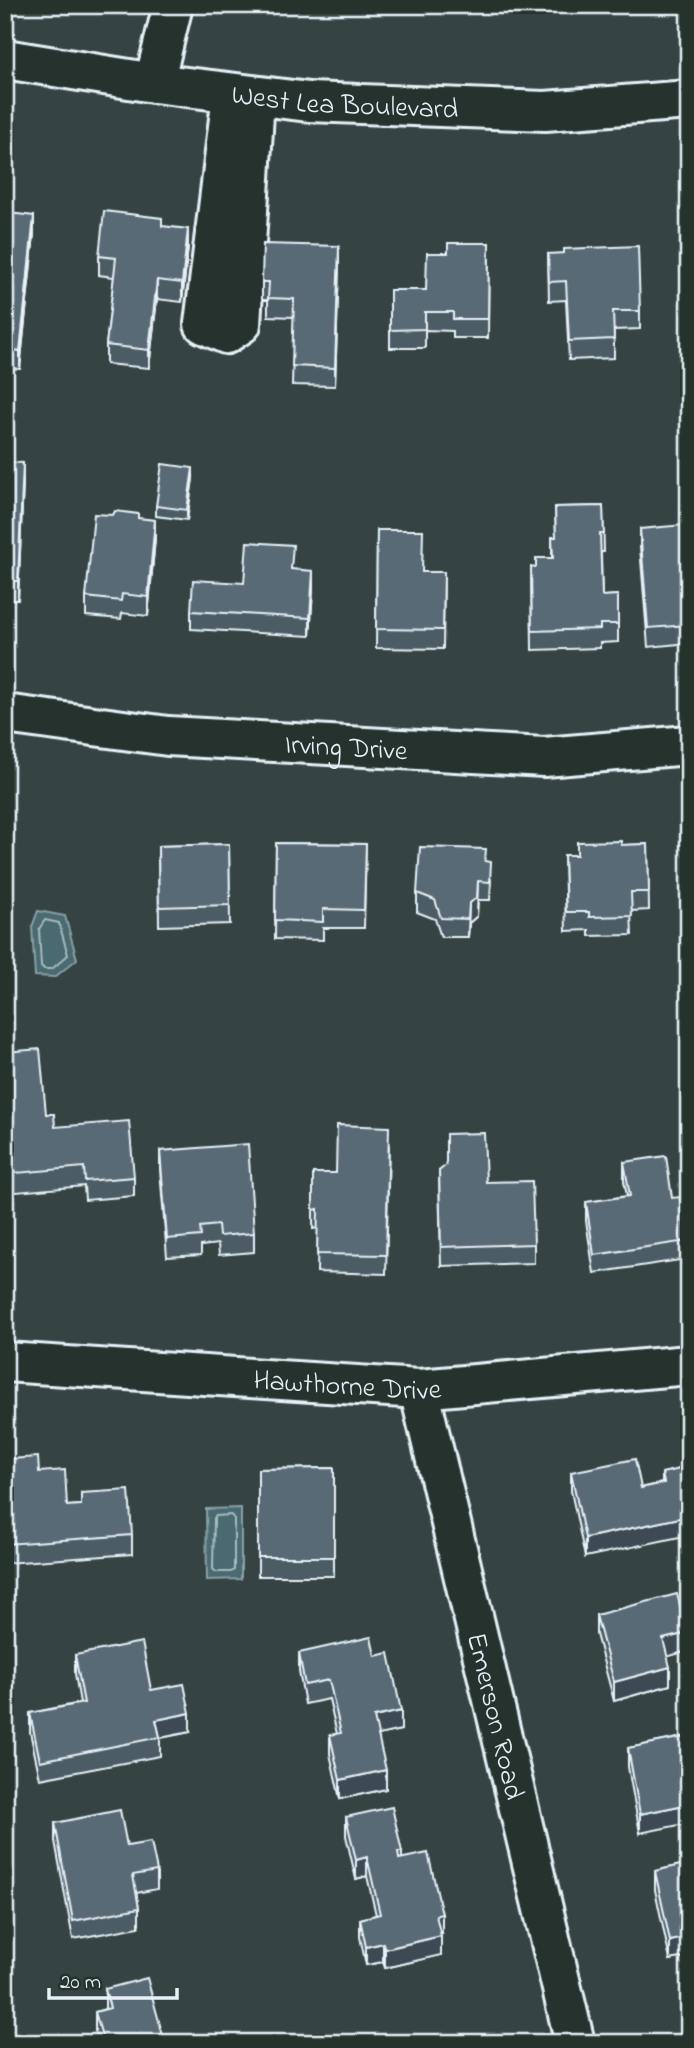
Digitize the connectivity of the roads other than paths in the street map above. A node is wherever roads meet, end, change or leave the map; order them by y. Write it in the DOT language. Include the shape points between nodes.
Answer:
graph roads {
  1 [pos="173,5"];
  2 [pos="5,59"];
  3 [pos="153,83"];
  4 [pos="244,96"];
  5 [pos="689,100"];
  6 [pos="5,714"];
  7 [pos="689,745"];
  8 [pos="5,1362"];
  9 [pos="689,1364"];
  10 [pos="419,1389"];
  11 [pos="575,2043"];
  1 -- 3 [label="street"];
  2 -- 3 [label="street, West Lea Boulevard"];
  3 -- 4 [label="street, West Lea Boulevard"];
  4 -- 4 [label="street" via="241,324 226,334 204,324"];
  4 -- 5 [label="street, West Lea Boulevard" via="370,106 545,111"];
  6 -- 7 [label="street, Irving Drive" via="168,736 544,757"];
  8 -- 10 [label="street, Hawthorne Drive"];
  9 -- 10 [label="street, Hawthorne Drive"];
  10 -- 11 [label="street, Emerson Road"];
}
